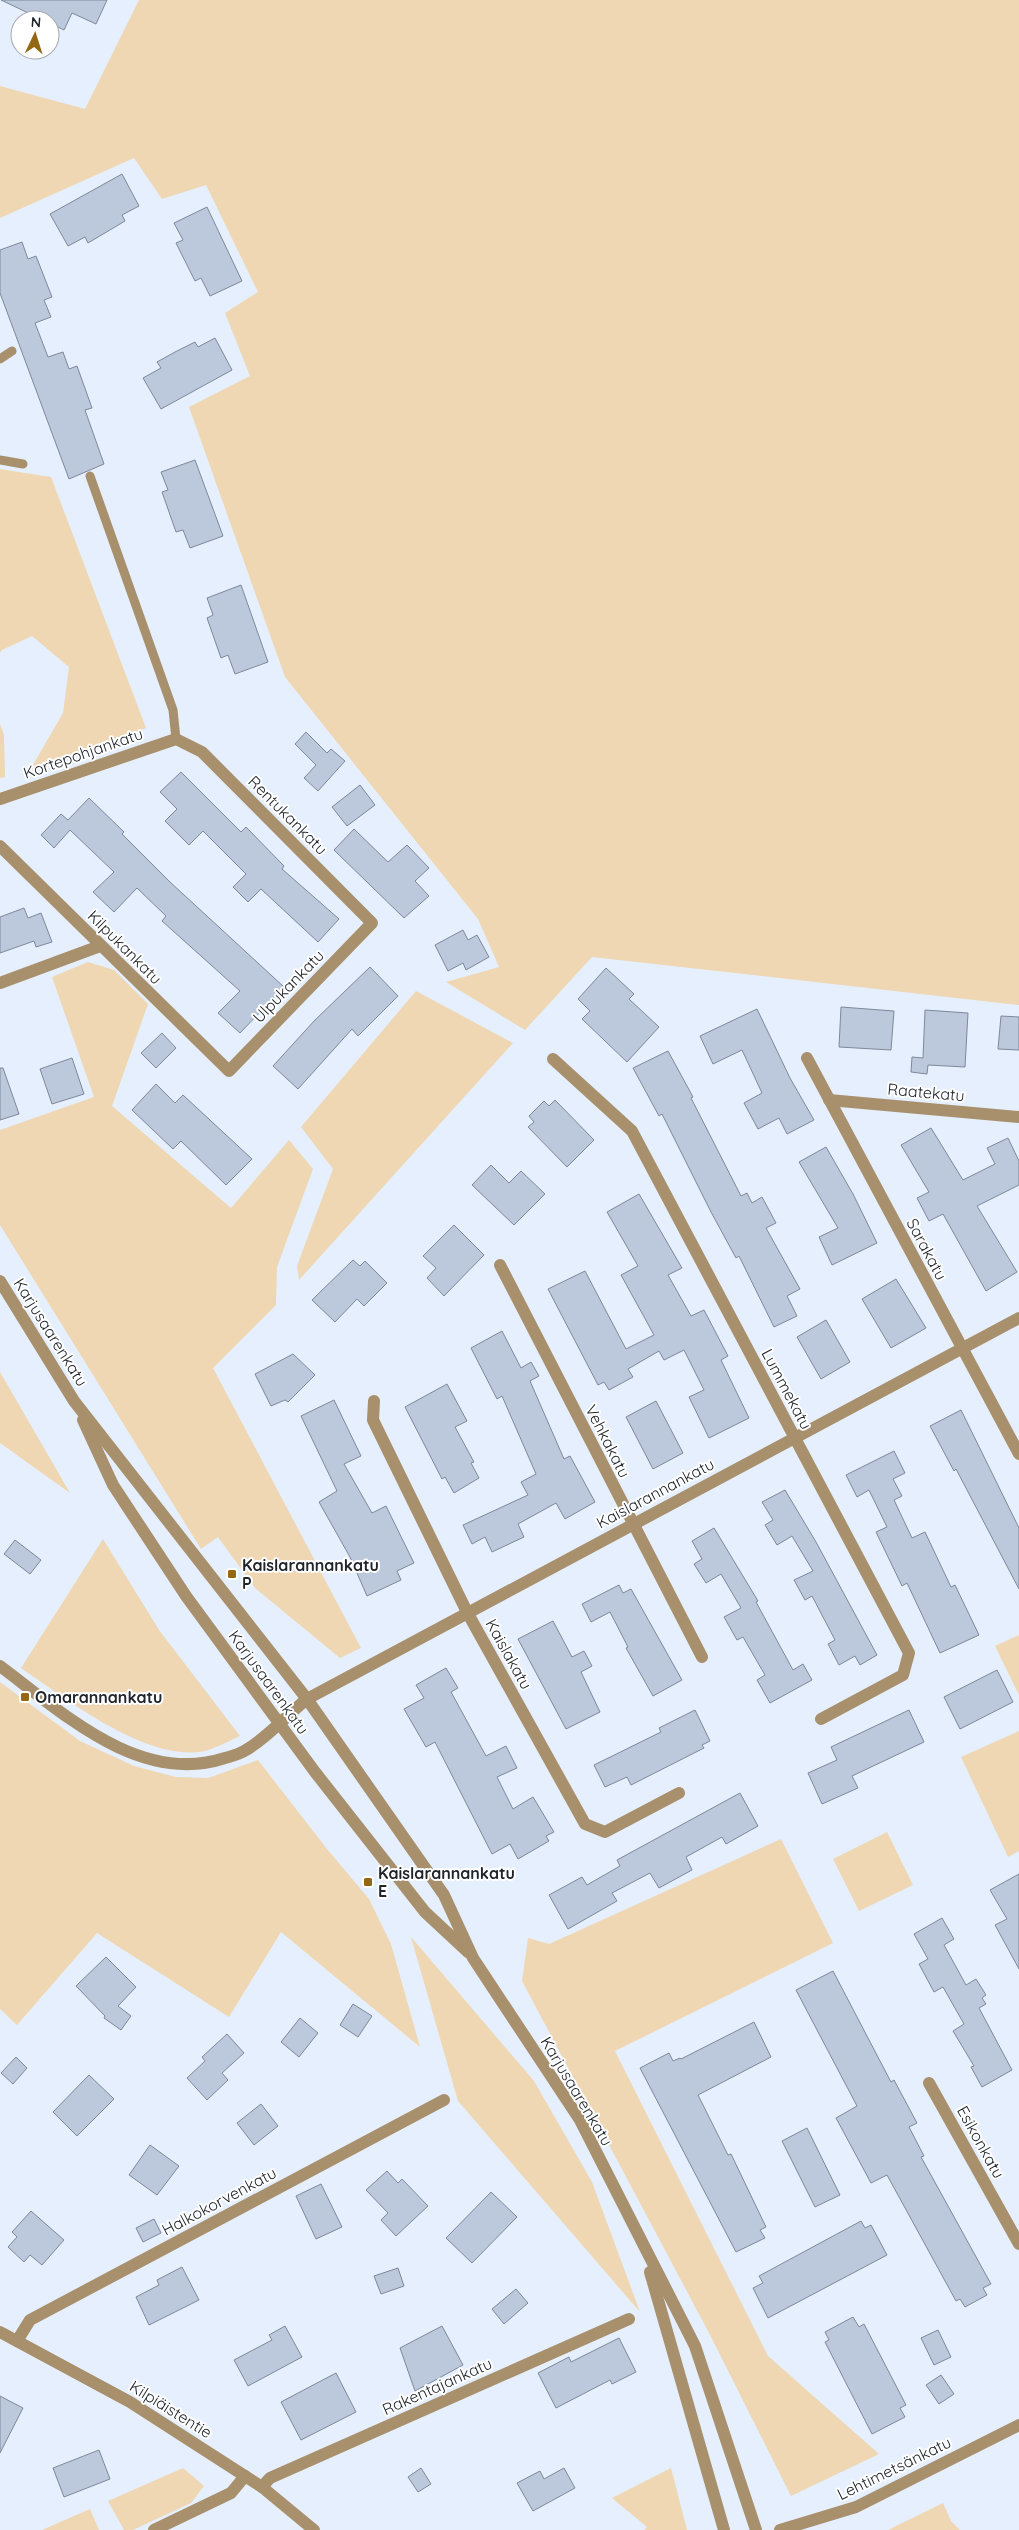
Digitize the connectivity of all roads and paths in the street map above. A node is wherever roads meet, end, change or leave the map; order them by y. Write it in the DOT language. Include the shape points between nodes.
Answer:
graph roads {
  1 [pos="12,351"];
  2 [pos="0,359"];
  3 [pos="0,460"];
  4 [pos="23,464"];
  5 [pos="90,476"];
  6 [pos="176,738"];
  7 [pos="0,799"];
  8 [pos="0,846"];
  9 [pos="372,923"];
  10 [pos="100,946"];
  11 [pos="0,983"];
  12 [pos="807,1058"];
  13 [pos="554,1059"];
  14 [pos="228,1071"];
  15 [pos="829,1100"];
  16 [pos="1019,1117"];
  17 [pos="500,1265"];
  18 [pos="0,1281"];
  19 [pos="1019,1318"];
  20 [pos="962,1348"];
  21 [pos="74,1401"];
  22 [pos="374,1401"];
  23 [pos="795,1437"];
  24 [pos="1019,1454"];
  25 [pos="632,1524"];
  26 [pos="467,1612"];
  27 [pos="702,1657"];
  28 [pos="0,1666"];
  29 [pos="307,1699"];
  30 [pos="821,1719"];
  31 [pos="279,1722"];
  32 [pos="679,1793"];
  33 [pos="474,1958"];
  34 [pos="929,2083"];
  35 [pos="444,2100"];
  36 [pos="1019,2244"];
  37 [pos="643,2246"];
  38 [pos="629,2319"];
  39 [pos="0,2332"];
  40 [pos="17,2341"];
  41 [pos="1019,2424"];
  42 [pos="245,2476"];
  43 [pos="262,2487"];
  44 [pos="154,2530"];
  45 [pos="314,2530"];
  46 [pos="724,2530"];
  47 [pos="756,2530"];
  48 [pos="780,2530"];
  1 -- 2 [label="lane"];
  3 -- 4 [label="lane"];
  5 -- 6 [label="lane" via="172,710"];
  6 -- 7 [label="street, Kortepohjankatu"];
  6 -- 9 [label="street, Rentukankatu" via="202,752"];
  8 -- 10 [label="street, Kilpukankatu"];
  9 -- 14 [label="street, Ulpukankatu"];
  10 -- 11 [label="street"];
  10 -- 14 [label="street, Kilpukankatu"];
  12 -- 15 [label="street, Sarakatu"];
  13 -- 23 [label="street, Lummekatu" via="632,1131"];
  15 -- 16 [label="street, Raatekatu"];
  15 -- 20 [label="street, Sarakatu"];
  17 -- 25 [label="street, Vehkakatu"];
  18 -- 21 [label="street, Karjusaarenkatu"];
  19 -- 20 [label="street, Kaislarannankatu"];
  20 -- 23 [label="street, Kaislarannankatu"];
  20 -- 24 [label="street, Sarakatu"];
  21 -- 29 [label="street, Karjusaarenkatu"];
  21 -- 31 [label="street, Karjusaarenkatu" via="113,1485 186,1596"];
  22 -- 26 [label="street, Kaislakatu" via="373,1420"];
  23 -- 25 [label="street, Kaislarannankatu"];
  23 -- 30 [label="street, Lummekatu" via="909,1653 903,1675"];
  25 -- 26 [label="street, Kaislarannankatu"];
  25 -- 27 [label="street, Vehkakatu"];
  26 -- 29 [label="street, Kaislarannankatu"];
  26 -- 32 [label="street, Kaislakatu" via="585,1824 605,1832"];
  28 -- 31 [label="street, Kaislarannankatu" via="88,1731 138,1757 178,1765 206,1764 246,1751"];
  29 -- 31 [label="street, Kaislarannankatu"];
  29 -- 33 [label="street, Karjusaarenkatu" via="444,1895"];
  31 -- 33 [label="street, Karjusaarenkatu" via="425,1912"];
  33 -- 37 [label="street, Karjusaarenkatu" via="580,2120"];
  34 -- 36 [label="street, Esikonkatu"];
  35 -- 40 [label="street, Halkokorvenkatu" via="30,2320"];
  37 -- 46 [label="street, Karjusaarenkatu"];
  37 -- 47 [label="street, Karjusaarenkatu" via="695,2346"];
  38 -- 43 [label="street, Rakentajankatu" via="270,2478"];
  39 -- 40 [label="street, Kilpiäistentie"];
  40 -- 42 [label="street, Kilpiäistentie" via="130,2402"];
  41 -- 48 [label="street, Lehtimetsänkatu" via="856,2507"];
  42 -- 43 [label="street, Kilpiäistentie"];
  42 -- 44 [label="street" via="231,2493"];
  43 -- 45 [label="street, Kilpiäistentie"];
}
